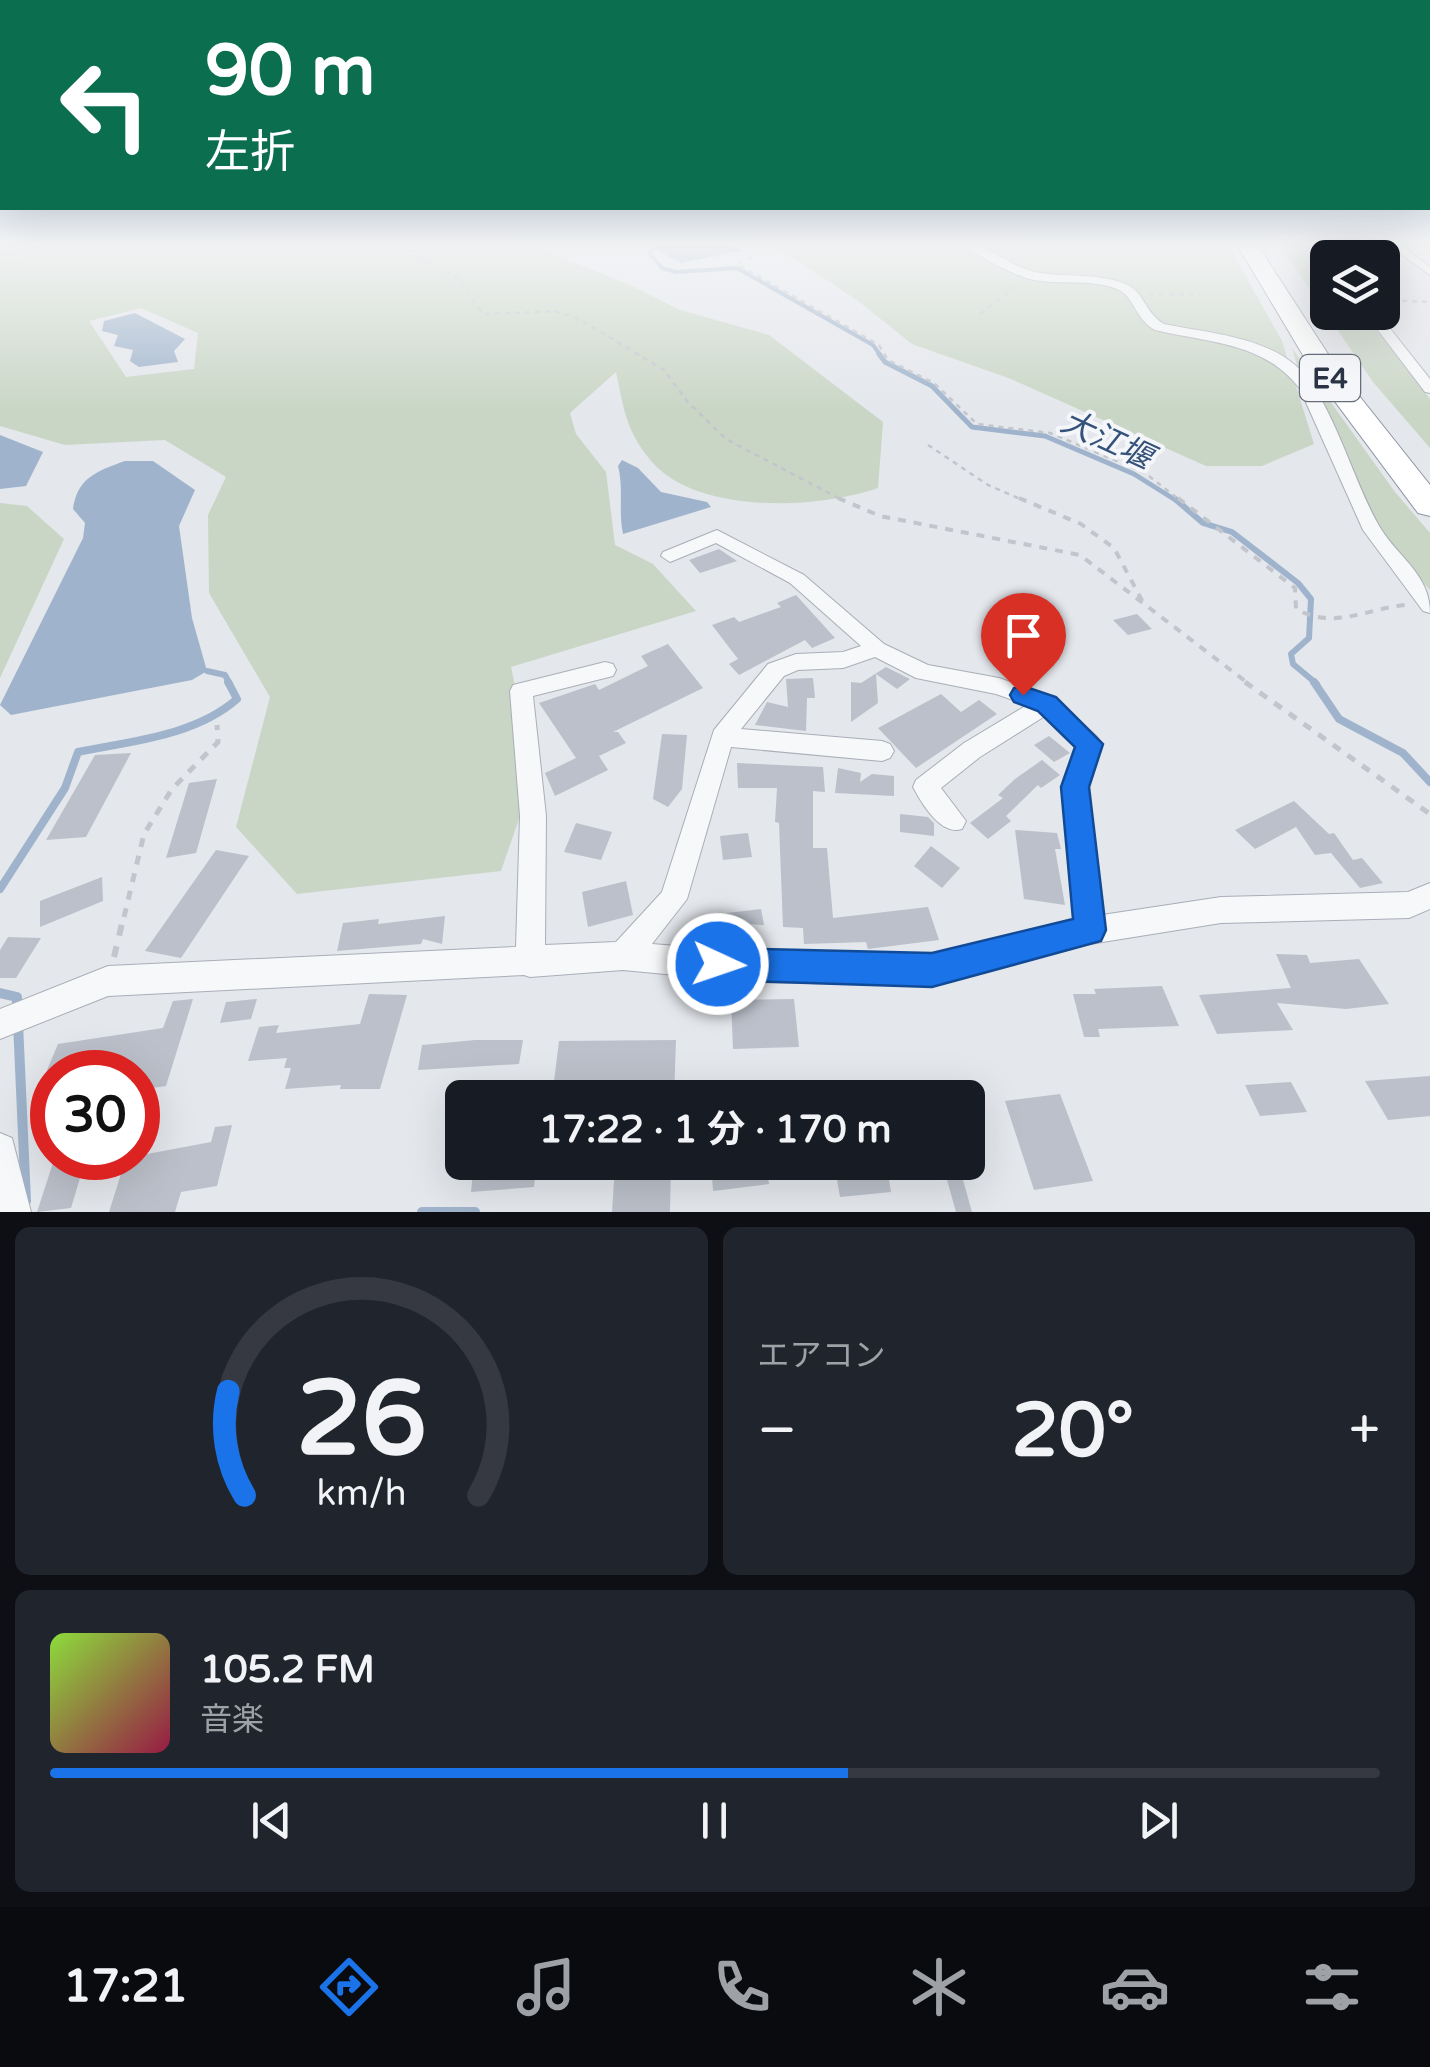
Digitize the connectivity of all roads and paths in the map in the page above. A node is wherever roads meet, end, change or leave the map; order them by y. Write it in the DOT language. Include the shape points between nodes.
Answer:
graph roads {
  1 [pos="472,298"];
  2 [pos="796,298"];
  3 [pos="1001,298"];
  4 [pos="1133,298"];
  5 [pos="1280,298"];
  6 [pos="1301,298"];
  7 [pos="1400,301"];
  8 [pos="1430,302"];
  9 [pos="980,314"];
  10 [pos="1384,330"];
  11 [pos="1430,389"];
  12 [pos="928,445"];
  13 [pos="1430,473"];
  14 [pos="1430,506"];
  15 [pos="670,556"];
  16 [pos="1430,606"];
  17 [pos="1147,610"];
  18 [pos="877,649"];
  19 [pos="605,670"];
  20 [pos="1047,704"];
  21 [pos="216,725"];
  22 [pos="722,737"];
  23 [pos="882,751"];
  24 [pos="1430,814"];
  25 [pos="953,821"];
  26 [pos="1430,896"];
  27 [pos="1090,930"];
  28 [pos="624,956"];
  29 [pos="530,964"];
  30 [pos="108,981"];
  31 [pos="0,1024"];
  32 [pos="0,1150"];
  33 [pos="13,1212"];
  1 -- 17 [label="path" via="483,314 554,311 578,319 664,370 686,402 726,439 812,488 880,516 1080,555"];
  2 -- 16 [label="path" via="879,345 888,360 923,375 977,424 1050,433 1145,473 1296,588 1296,610 1311,620 1332,624 1398,605"];
  3 -- 9 [label="path"];
  4 -- 16 [label="street" via="1140,314 1160,327 1241,342 1292,369 1372,530"];
  5 -- 14 [label="highway, E4" via="1326,372"];
  6 -- 13 [label="highway, E4"];
  7 -- 8 [label="path"];
  10 -- 11 [label="street"];
  12 -- 17 [label="path" via="988,486 1081,524 1114,548"];
  15 -- 18 [label="street" via="717,536 796,579"];
  17 -- 24 [label="path"];
  18 -- 20 [label="street" via="924,672 999,686"];
  18 -- 22 [label="street" via="776,670"];
  19 -- 29 [label="street" via="521,691 533,816"];
  20 -- 25 [label="street" via="925,787"];
  20 -- 27 [label="street" via="1090,744 1075,787"];
  21 -- 30 [label="path" via="218,742 172,789 144,834"];
  22 -- 23 [label="street"];
  22 -- 28 [label="street" via="673,899"];
  26 -- 27 [label="street" via="1409,906 1221,910"];
  27 -- 28 [label="street" via="932,970 750,967"];
  28 -- 29 [label="street"];
  29 -- 30 [label="street"];
  30 -- 31 [label="street"];
  32 -- 33 [label="street"];
}
